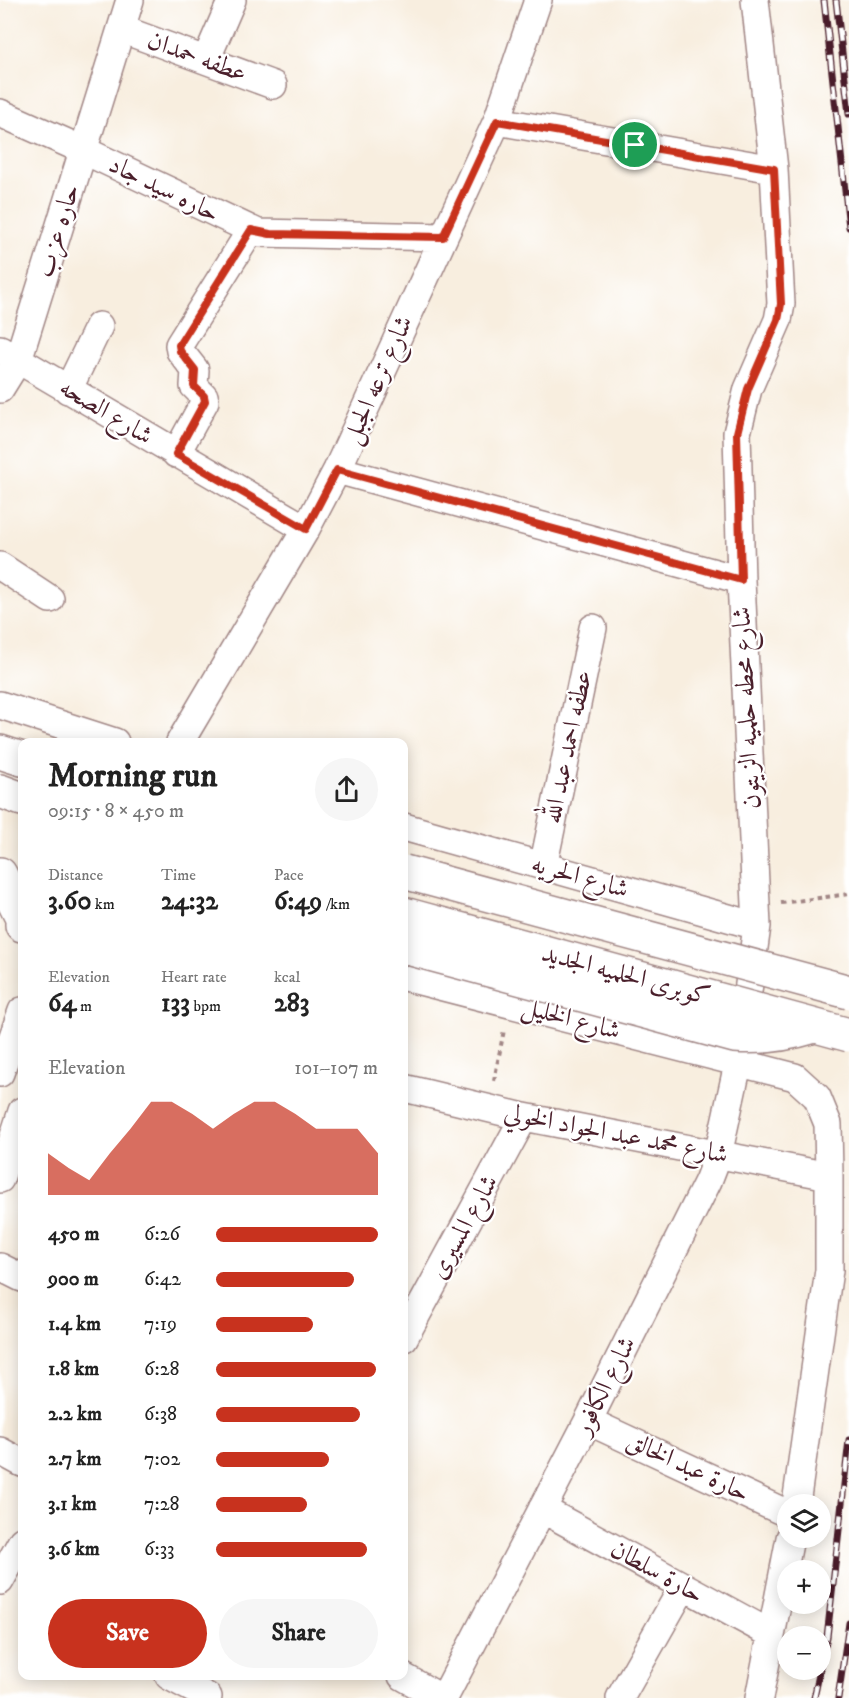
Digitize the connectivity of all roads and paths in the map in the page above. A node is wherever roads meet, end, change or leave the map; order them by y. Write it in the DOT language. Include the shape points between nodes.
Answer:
graph roads {
  1 [pos="130,0"];
  2 [pos="232,0"];
  3 [pos="538,0"];
  4 [pos="755,0"];
  5 [pos="121,28"];
  6 [pos="206,60"];
  7 [pos="273,85"];
  8 [pos="0,113"];
  9 [pos="497,121"];
  10 [pos="83,150"];
  11 [pos="774,169"];
  12 [pos="251,230"];
  13 [pos="443,237"];
  14 [pos="99,326"];
  15 [pos="9,355"];
  16 [pos="0,389"];
  17 [pos="68,390"];
  18 [pos="176,454"];
  19 [pos="337,470"];
  20 [pos="306,529"];
  21 [pos="0,566"];
  22 [pos="741,580"];
  23 [pos="50,599"];
  24 [pos="593,628"];
  25 [pos="0,705"];
  26 [pos="103,738"];
  27 [pos="182,738"];
  28 [pos="0,752"];
  29 [pos="18,758"];
  30 [pos="0,791"];
  31 [pos="18,798"];
  32 [pos="408,828"];
  33 [pos="543,867"];
  34 [pos="408,873"];
  35 [pos="0,874"];
  36 [pos="849,894"];
  37 [pos="810,900"];
  38 [pos="18,910"];
  39 [pos="408,915"];
  40 [pos="757,926"];
  41 [pos="408,948"];
  42 [pos="408,978"];
  43 [pos="849,992"];
  44 [pos="509,1003"];
  45 [pos="18,1022"];
  46 [pos="814,1026"];
  47 [pos="849,1035"];
  48 [pos="738,1064"];
  49 [pos="0,1073"];
  50 [pos="408,1089"];
  51 [pos="488,1108"];
  52 [pos="524,1117"];
  53 [pos="18,1123"];
  54 [pos="718,1155"];
  55 [pos="830,1176"];
  56 [pos="0,1179"];
  57 [pos="0,1267"];
  58 [pos="18,1276"];
  59 [pos="408,1331"];
  60 [pos="588,1421"];
  61 [pos="0,1451"];
  62 [pos="18,1461"];
  63 [pos="797,1494"];
  64 [pos="542,1509"];
  65 [pos="777,1509"];
  66 [pos="18,1548"];
  67 [pos="788,1548"];
  68 [pos="0,1581"];
  69 [pos="683,1587"];
  70 [pos="771,1634"];
  71 [pos="408,1679"];
  72 [pos="182,1680"];
  73 [pos="212,1690"];
  74 [pos="442,1698"];
  75 [pos="620,1698"];
  76 [pos="759,1698"];
  1 -- 5 [label="street, حاره عزب"];
  2 -- 6 [label="street"];
  3 -- 9 [label="street, شارع ترعه الجبل"];
  4 -- 11 [label="street, شارع محطه حلميه الزيتون"];
  5 -- 6 [label="street, عطفه حمدان"];
  5 -- 10 [label="street, حاره عزب"];
  6 -- 7 [label="street, عطفه حمدان"];
  8 -- 10 [label="street, حاره سيد جاد"];
  9 -- 11 [label="street"];
  9 -- 13 [label="street, شارع ترعه الجبل"];
  10 -- 12 [label="street, حاره سيد جاد"];
  10 -- 15 [label="street, حاره عزب"];
  11 -- 22 [label="street, شارع محطه حلميه الزيتون" via="781,304 748,389 737,433"];
  12 -- 13 [label="street, حاره سيد جاد" via="270,234"];
  12 -- 18 [label="street" via="179,345 195,370 194,386 205,401"];
  13 -- 19 [label="street, شارع ترعه الجبل"];
  14 -- 17 [label="street"];
  15 -- 16 [label="street, حاره عزب"];
  15 -- 17 [label="street, شارع الصحه"];
  17 -- 18 [label="street, شارع الصحه"];
  18 -- 20 [label="street, شارع الصحه"];
  19 -- 20 [label="street, شارع ترعه الجبل"];
  19 -- 22 [label="street"];
  20 -- 27 [label="street, شارع ترعه الجبل"];
  21 -- 23 [label="street"];
  22 -- 40 [label="street, شارع محطه حلميه الزيتون"];
  24 -- 33 [label="street, عطفه احمد عبد الله"];
  25 -- 26 [label="street"];
  28 -- 29 [label="main road"];
  30 -- 31 [label="main road"];
  32 -- 33 [label="street, شارع الحريه"];
  33 -- 40 [label="street, شارع الحريه"];
  34 -- 43 [label="main road, كوبرى الحلميه الجديد, bridge"];
  35 -- 38 [label="main road"];
  36 -- 37 [label="path"];
  39 -- 46 [label="main road, كوبرى الحلميه الجديد, bridge"];
  40 -- 48 [label="street, شارع محطه حلميه الزيتون"];
  41 -- 46 [label="main road, bridge" via="735,1036 762,1038"];
  42 -- 44 [label="street, شارع الخليل"];
  44 -- 48 [label="street, شارع الخليل"];
  44 -- 51 [label="path"];
  45 -- 49 [label="street"];
  46 -- 47 [label="main road, كوبرى الحلميه الجديد, bridge"];
  48 -- 54 [label="street, شارع الكافور"];
  48 -- 55 [label="street, شارع الخليل" via="795,1077 817,1097 828,1124"];
  50 -- 51 [label="street, شارع محمد عبد الجواد الخولي"];
  51 -- 52 [label="street, شارع محمد عبد الجواد الخولي"];
  52 -- 54 [label="street, شارع محمد عبد الجواد الخولي"];
  52 -- 59 [label="street, شارع المسيرى"];
  53 -- 56 [label="street"];
  54 -- 55 [label="street, شارع محمد عبد الجواد الخولي"];
  54 -- 60 [label="street, شارع الكافور"];
  55 -- 63 [label="street, شارع الخليل" via="829,1270"];
  57 -- 58 [label="street"];
  60 -- 64 [label="street, شارع الكافور"];
  60 -- 65 [label="street, حارة عبد الخالق"];
  61 -- 62 [label="street"];
  64 -- 69 [label="street, حارة سلطان"];
  64 -- 74 [label="street, شارع الكافور"];
  66 -- 68 [label="street"];
  67 -- 70 [label="street"];
  69 -- 70 [label="street, حارة سلطان"];
  69 -- 75 [label="street"];
  70 -- 76 [label="street"];
  71 -- 74 [label="street"];
  72 -- 73 [label="street"];
}
